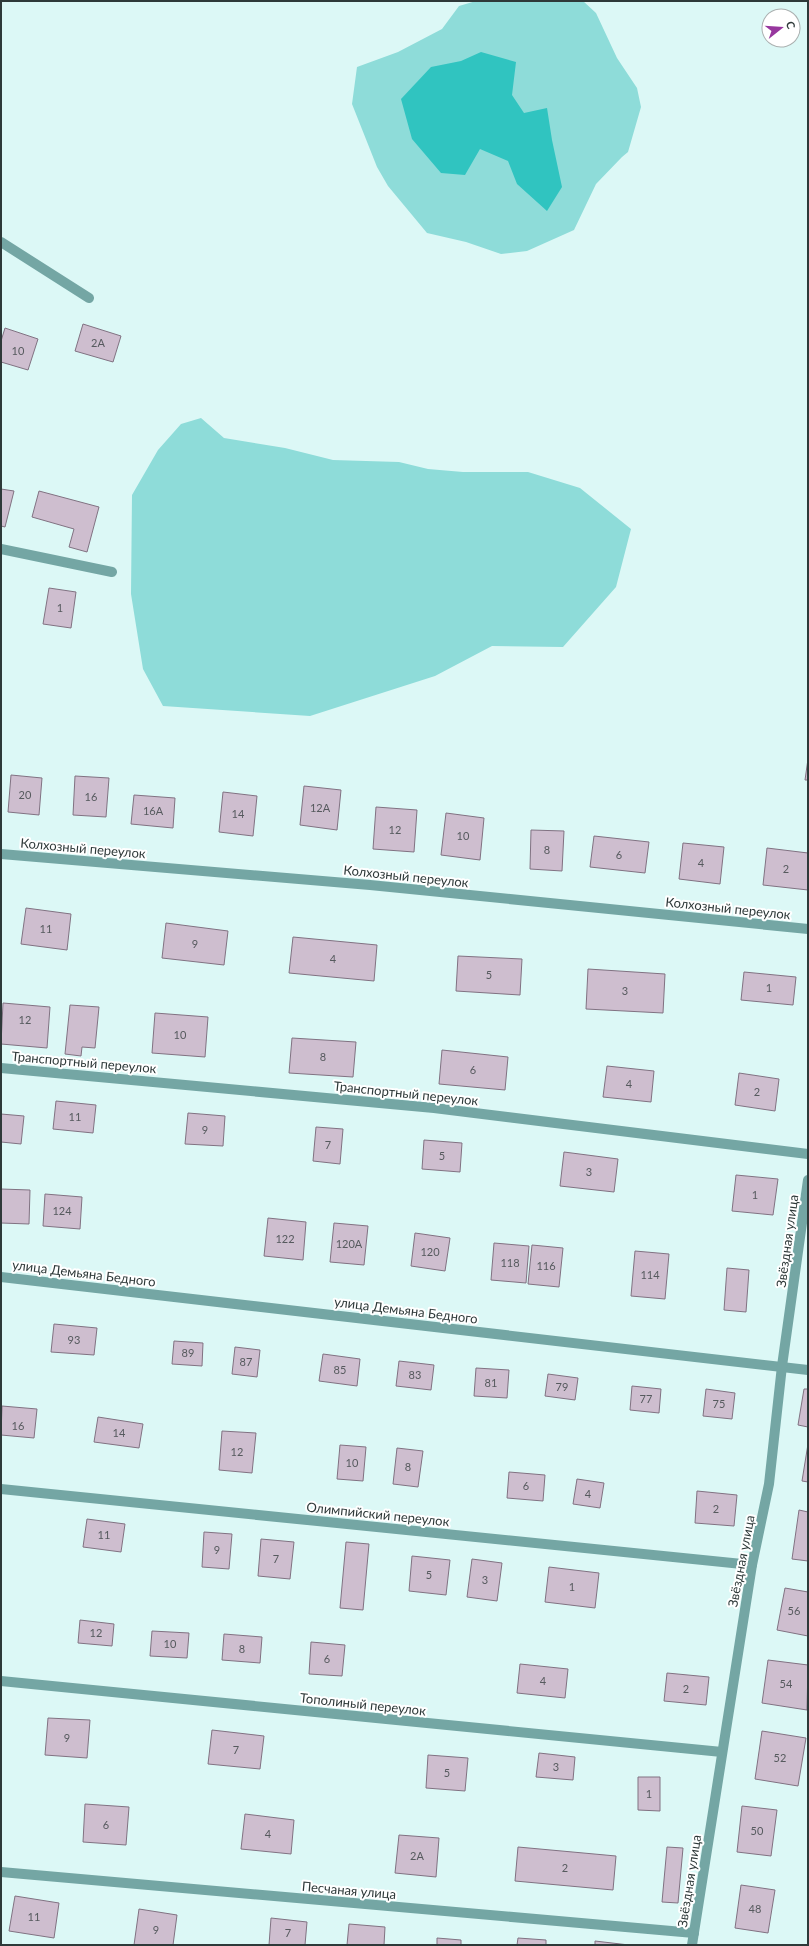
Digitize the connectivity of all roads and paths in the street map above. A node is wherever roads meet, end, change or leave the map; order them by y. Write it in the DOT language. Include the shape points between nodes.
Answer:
graph roads {
  1 [pos="1,242"];
  2 [pos="89,298"];
  3 [pos="1,549"];
  4 [pos="112,572"];
  5 [pos="1,854"];
  6 [pos="808,929"];
  7 [pos="1,1068"];
  8 [pos="808,1154"];
  9 [pos="808,1180"];
  10 [pos="1,1277"];
  11 [pos="782,1366"];
  12 [pos="808,1370"];
  13 [pos="1,1489"];
  14 [pos="752,1565"];
  15 [pos="1,1681"];
  16 [pos="722,1752"];
  17 [pos="1,1872"];
  18 [pos="694,1933"];
  19 [pos="692,1945"];
  1 -- 2 [label="street"];
  3 -- 4 [label="street"];
  5 -- 6 [label="street, Колхозный переулок" via="370,885"];
  7 -- 8 [label="street, Транспортный переулок" via="434,1108"];
  9 -- 11 [label="street, Звёздная улица"];
  10 -- 11 [label="street, улица Демьяна Бедного"];
  11 -- 12 [label="street, улица Демьяна Бедного"];
  11 -- 14 [label="street, Звёздная улица" via="769,1484"];
  13 -- 14 [label="street, Олимпийский переулок"];
  14 -- 16 [label="street, Звёздная улица"];
  15 -- 16 [label="street, Тополиный переулок"];
  16 -- 18 [label="street, Звёздная улица"];
  17 -- 18 [label="street, Песчаная улица"];
  18 -- 19 [label="street, Звёздная улица"];
}
